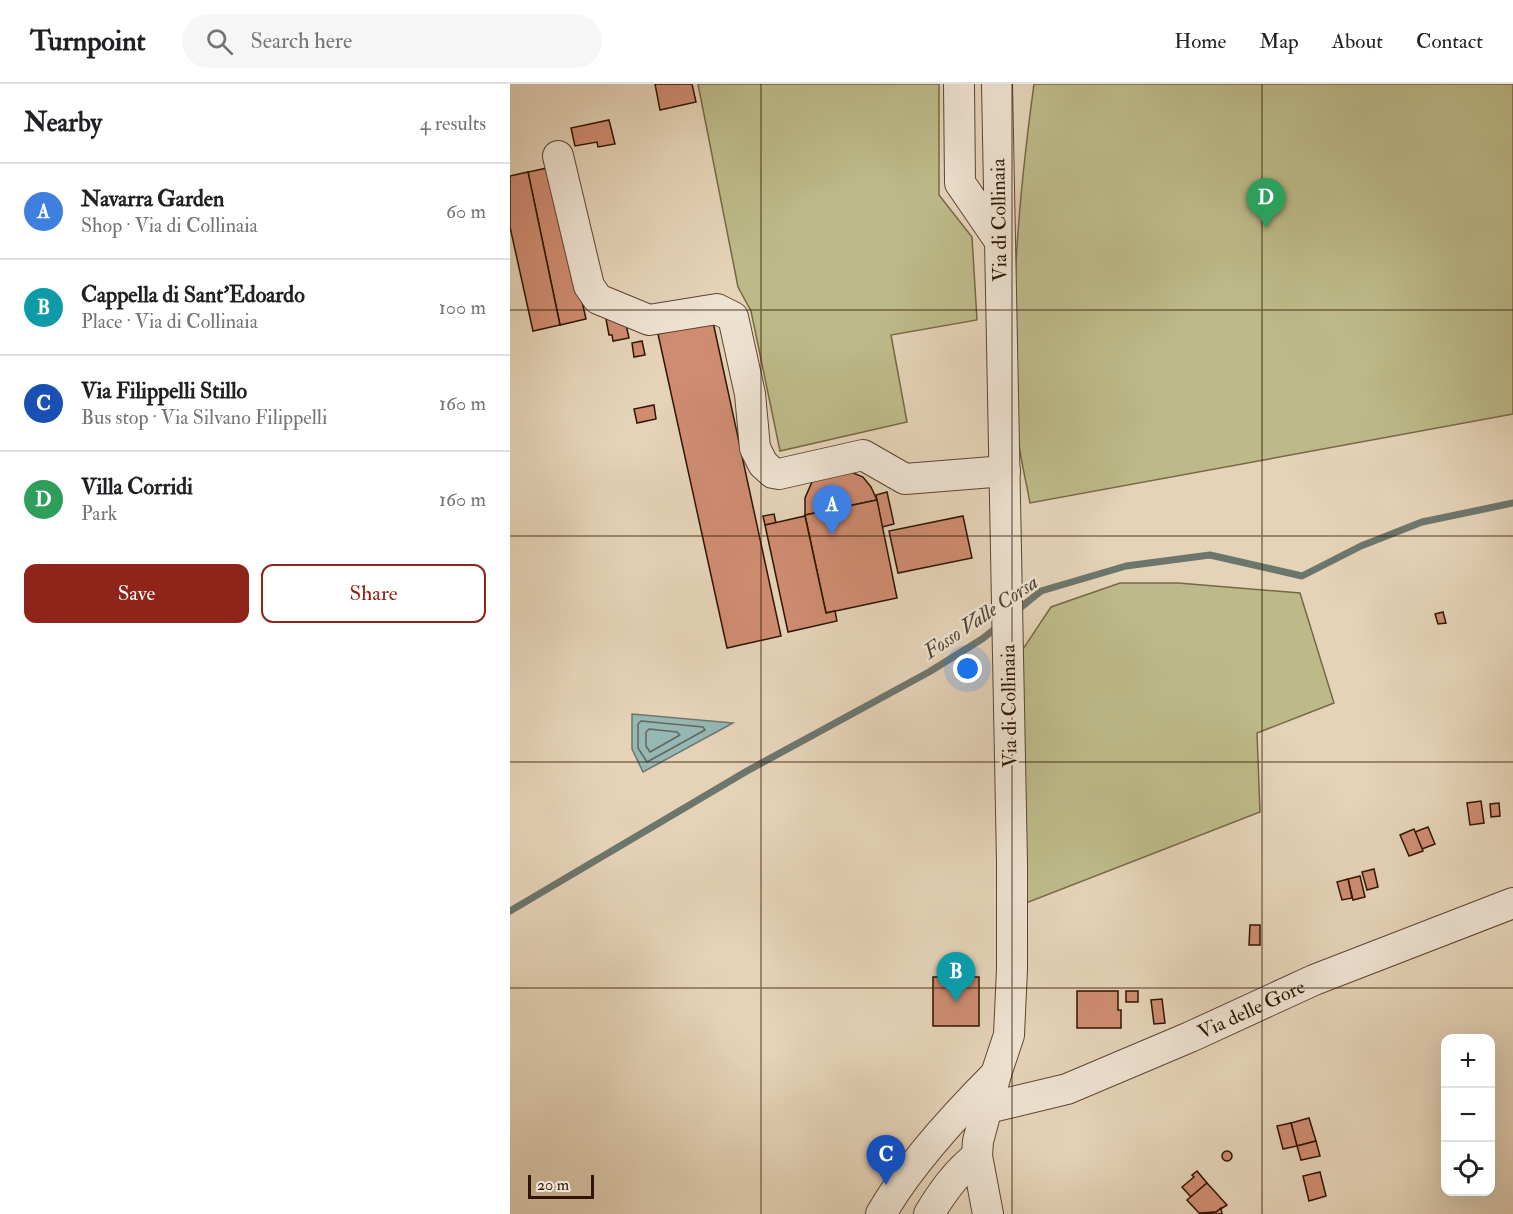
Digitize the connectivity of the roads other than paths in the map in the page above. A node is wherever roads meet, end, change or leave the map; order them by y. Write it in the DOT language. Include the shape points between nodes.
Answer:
graph roads {
  1 [pos="959,84"];
  2 [pos="997,84"];
  3 [pos="558,156"];
  4 [pos="999,240"];
  5 [pos="1005,471"];
  6 [pos="1513,903"];
  7 [pos="996,1074"];
  8 [pos="988,1108"];
  9 [pos="988,1172"];
  10 [pos="881,1214"];
  11 [pos="929,1214"];
  12 [pos="988,1214"];
  1 -- 4 [label="street" via="960,183"];
  2 -- 4 [label="street, Via di Collinaia"];
  3 -- 5 [label="street" via="589,286 598,299 649,320 717,309 733,317 750,394 755,448 773,473 863,455 905,480"];
  4 -- 5 [label="street, Via di Collinaia"];
  5 -- 7 [label="street, Via di Collinaia" via="1011,969 1009,1035"];
  6 -- 8 [label="street, Via delle Gore" via="1314,980 1066,1089"];
  7 -- 8 [label="street, Via di Collinaia"];
  7 -- 10 [label="street" via="960,1110"];
  8 -- 9 [label="street, Via di Collinaia" via="978,1141"];
  9 -- 11 [label="street" via="961,1168"];
  9 -- 12 [label="street, Via di Collinaia"];
}
